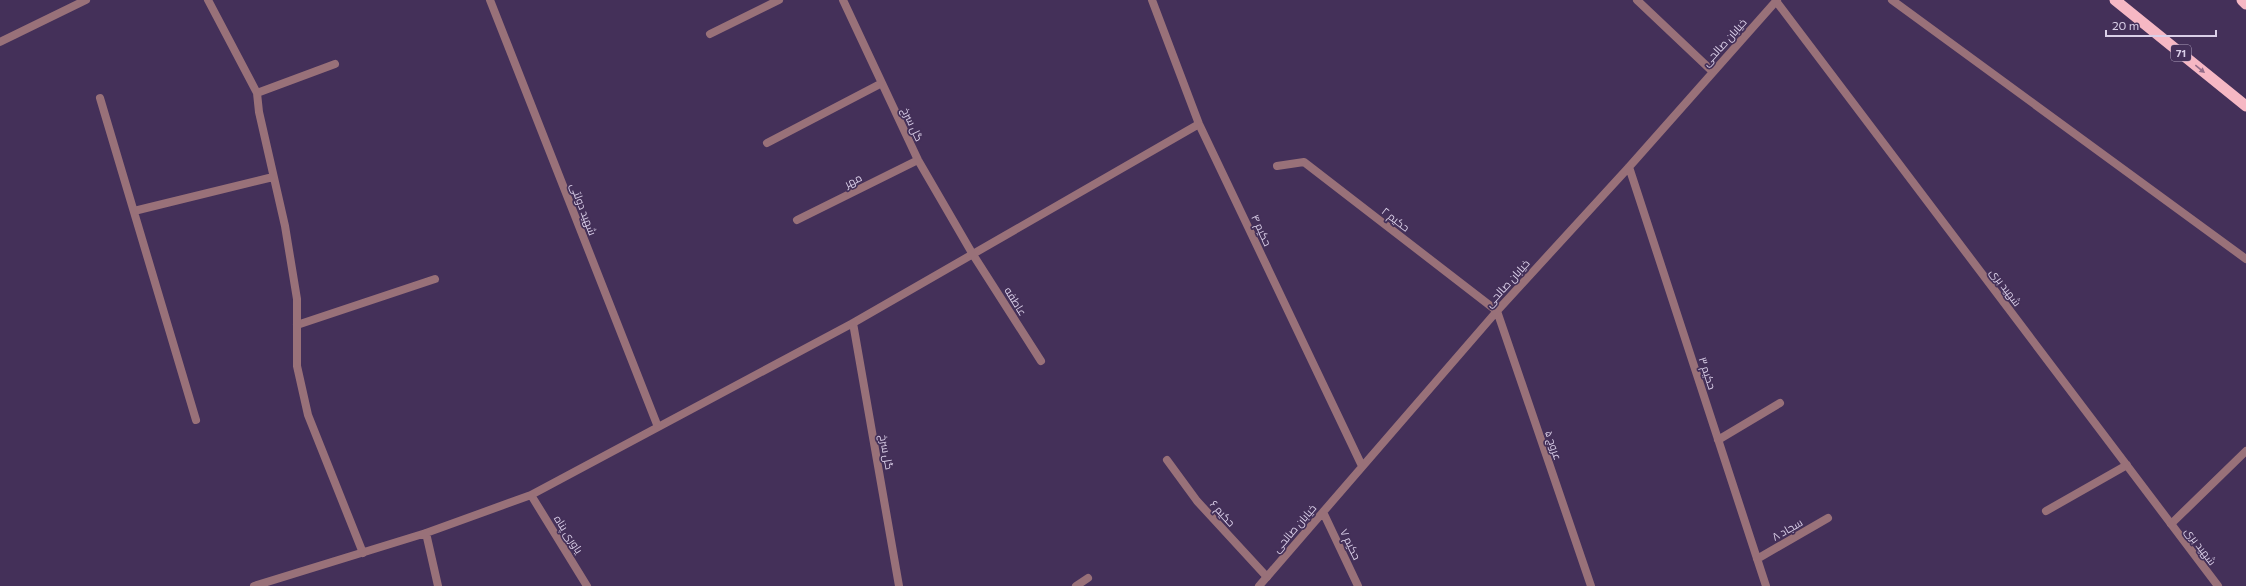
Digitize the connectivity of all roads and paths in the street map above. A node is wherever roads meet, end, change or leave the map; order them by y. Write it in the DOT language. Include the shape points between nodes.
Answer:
graph roads {
  1 [pos="86,0"];
  2 [pos="208,0"];
  3 [pos="490,0"];
  4 [pos="779,0"];
  5 [pos="843,0"];
  6 [pos="1152,0"];
  7 [pos="1637,0"];
  8 [pos="1892,0"];
  9 [pos="2115,0"];
  10 [pos="2242,0"];
  11 [pos="1776,1"];
  12 [pos="2246,4"];
  13 [pos="710,34"];
  14 [pos="0,42"];
  15 [pos="335,64"];
  16 [pos="1712,71"];
  17 [pos="882,83"];
  18 [pos="257,93"];
  19 [pos="100,98"];
  20 [pos="2246,106"];
  21 [pos="1199,124"];
  22 [pos="767,143"];
  23 [pos="918,160"];
  24 [pos="1277,166"];
  25 [pos="1629,167"];
  26 [pos="273,177"];
  27 [pos="134,212"];
  28 [pos="797,220"];
  29 [pos="972,253"];
  30 [pos="2246,259"];
  31 [pos="435,279"];
  32 [pos="1497,311"];
  33 [pos="853,323"];
  34 [pos="297,325"];
  35 [pos="1041,361"];
  36 [pos="1780,403"];
  37 [pos="196,420"];
  38 [pos="658,427"];
  39 [pos="1718,440"];
  40 [pos="2246,451"];
  41 [pos="1167,460"];
  42 [pos="2127,465"];
  43 [pos="1362,466"];
  44 [pos="531,495"];
  45 [pos="2046,511"];
  46 [pos="1323,512"];
  47 [pos="1828,518"];
  48 [pos="2171,524"];
  49 [pos="426,533"];
  50 [pos="363,552"];
  51 [pos="1757,560"];
  52 [pos="1267,576"];
  53 [pos="1088,578"];
  54 [pos="254,586"];
  55 [pos="438,586"];
  56 [pos="587,586"];
  57 [pos="899,586"];
  58 [pos="1076,586"];
  59 [pos="1259,586"];
  60 [pos="1358,586"];
  61 [pos="1591,586"];
  62 [pos="1766,586"];
  63 [pos="2218,586"];
  1 -- 14 [label="street"];
  2 -- 18 [label="street"];
  3 -- 38 [label="street, شهید دولتی"];
  4 -- 13 [label="street"];
  5 -- 17 [label="street, گل سرخ"];
  6 -- 21 [label="street, حکیم ۴"];
  7 -- 16 [label="street"];
  8 -- 30 [label="street"];
  9 -- 20 [label="highway, 71, one-way"];
  10 -- 12 [label="highway"];
  11 -- 16 [label="street, خیابان صالحی"];
  11 -- 42 [label="street, شهید بری"];
  15 -- 18 [label="street"];
  16 -- 25 [label="street, خیابان صالحی"];
  17 -- 22 [label="street"];
  17 -- 23 [label="street, گل سرخ"];
  18 -- 26 [label="street"];
  19 -- 27 [label="street"];
  21 -- 29 [label="street"];
  21 -- 43 [label="street, حکیم ۴"];
  23 -- 28 [label="street, مهر"];
  23 -- 29 [label="street, گل سرخ"];
  24 -- 32 [label="street, حکیم ۲" via="1304,162"];
  25 -- 32 [label="street, خیابان صالحی"];
  25 -- 39 [label="street, حکیم ۳"];
  26 -- 27 [label="street"];
  26 -- 34 [label="street" via="285,226 297,299"];
  27 -- 37 [label="street"];
  29 -- 33 [label="street"];
  29 -- 35 [label="street, عاطفه"];
  31 -- 34 [label="street"];
  32 -- 43 [label="street, خیابان صالحی"];
  32 -- 61 [label="street, عروج ۵"];
  33 -- 38 [label="street"];
  33 -- 57 [label="street, گل سرخ"];
  34 -- 50 [label="street" via="297,366 308,415"];
  36 -- 39 [label="street"];
  38 -- 44 [label="street"];
  39 -- 51 [label="street, حکیم ۳"];
  40 -- 48 [label="street"];
  41 -- 52 [label="street, حکیم ۶" via="1197,500"];
  42 -- 45 [label="street"];
  42 -- 48 [label="street, شهید بری"];
  43 -- 46 [label="street, خیابان صالحی"];
  44 -- 49 [label="street"];
  44 -- 56 [label="street, یاوری پناه"];
  46 -- 52 [label="street, خیابان صالحی"];
  46 -- 60 [label="street, حکیم ۷"];
  47 -- 51 [label="street, سجاد ۸"];
  48 -- 63 [label="street, شهید بری"];
  49 -- 50 [label="street"];
  49 -- 55 [label="street"];
  50 -- 54 [label="street"];
  51 -- 62 [label="street, حکیم ۳"];
  52 -- 59 [label="street, خیابان صالحی"];
  53 -- 58 [label="street"];
}
